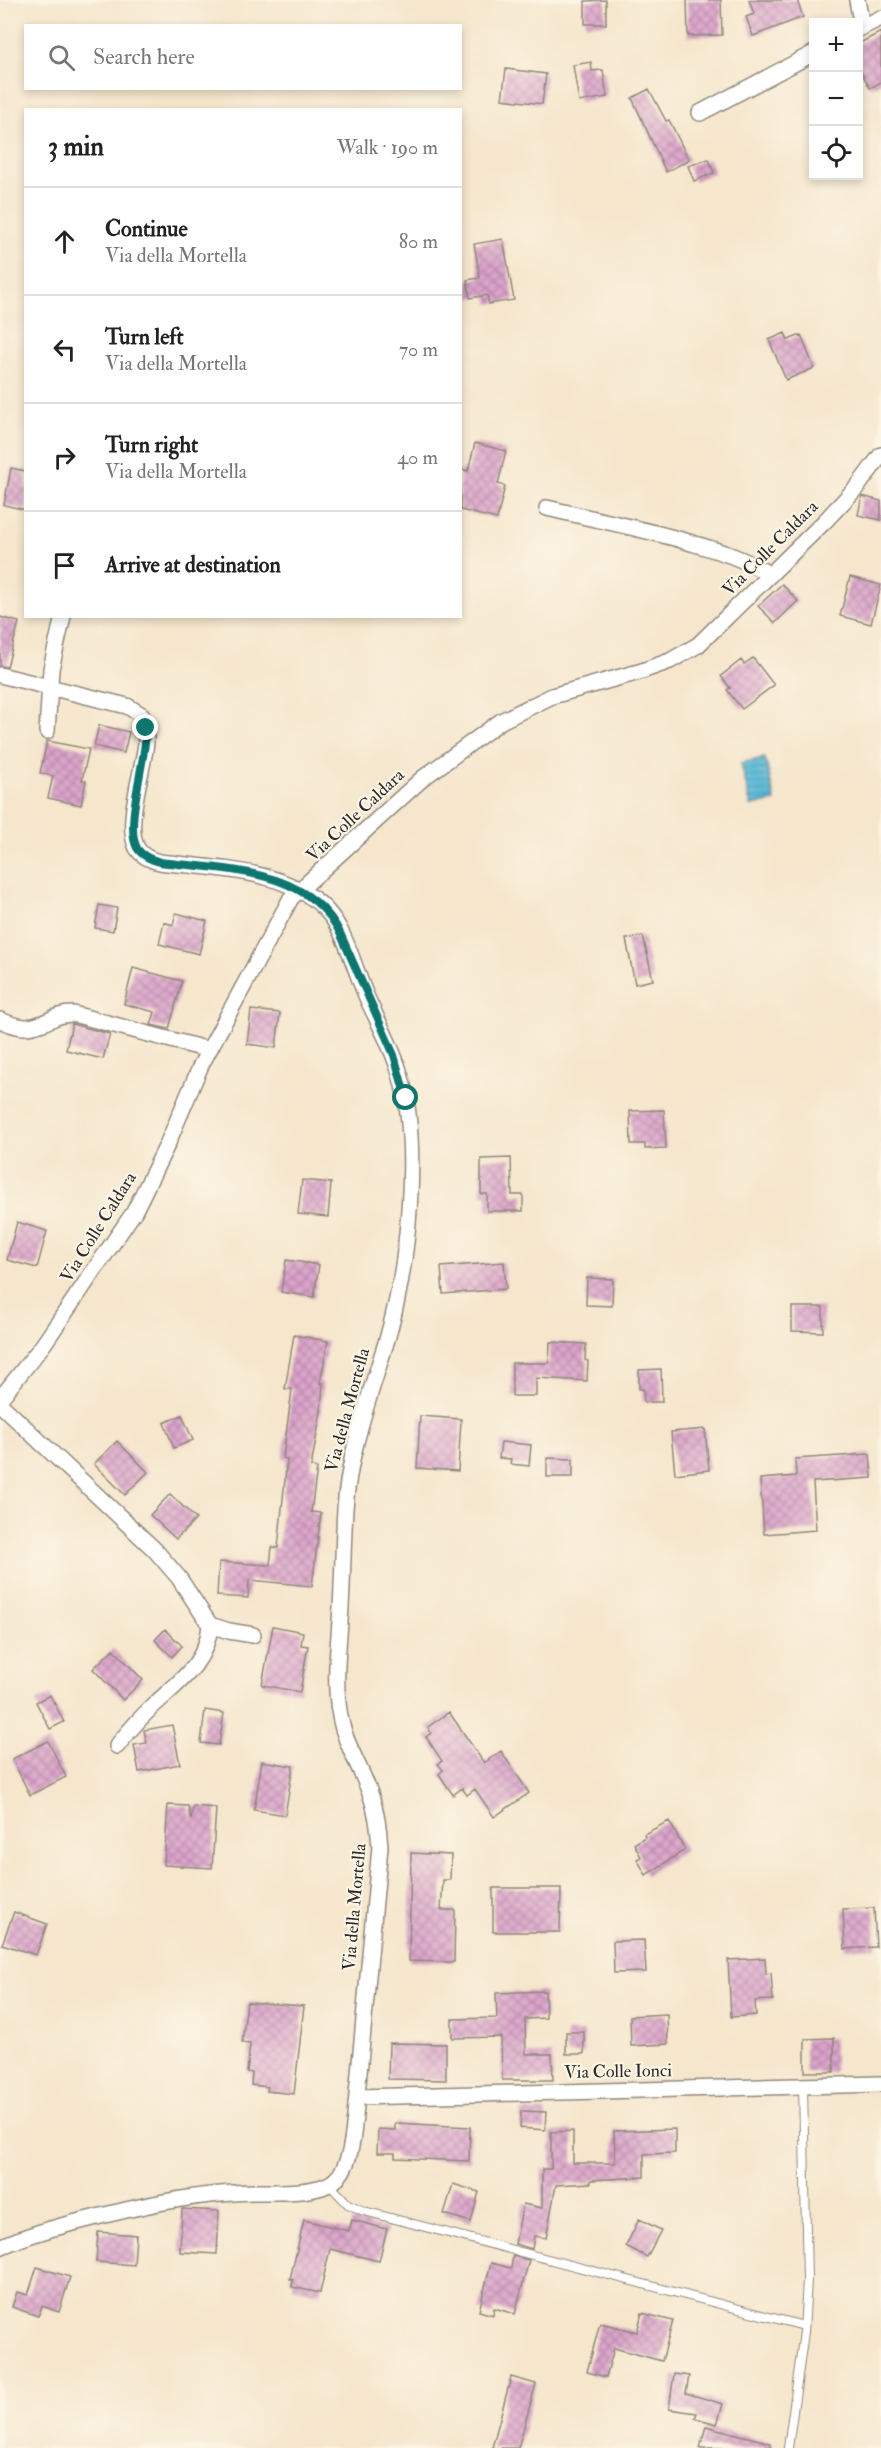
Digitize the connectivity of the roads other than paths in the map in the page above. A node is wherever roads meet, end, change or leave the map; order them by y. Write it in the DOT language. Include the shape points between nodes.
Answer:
graph roads {
  1 [pos="857,0"];
  2 [pos="859,18"];
  3 [pos="881,18"];
  4 [pos="863,27"];
  5 [pos="809,55"];
  6 [pos="700,113"];
  7 [pos="881,454"];
  8 [pos="547,508"];
  9 [pos="770,575"];
  10 [pos="63,618"];
  11 [pos="0,675"];
  12 [pos="49,687"];
  13 [pos="47,731"];
  14 [pos="299,891"];
  15 [pos="0,1020"];
  16 [pos="209,1050"];
  17 [pos="0,1399"];
  18 [pos="0,1404"];
  19 [pos="210,1625"];
  20 [pos="253,1635"];
  21 [pos="117,1746"];
  22 [pos="881,2084"];
  23 [pos="803,2086"];
  24 [pos="357,2097"];
  25 [pos="329,2184"];
  26 [pos="0,2247"];
  27 [pos="804,2326"];
  28 [pos="788,2448"];
  1 -- 2 [label="street"];
  3 -- 4 [label="street"];
  5 -- 6 [label="street"];
  7 -- 9 [label="street, Via Colle Caldara" via="842,503"];
  8 -- 9 [label="street" via="725,552"];
  9 -- 14 [label="street, Via Colle Caldara" via="682,656 648,670 552,696 482,734 423,778"];
  10 -- 12 [label="street"];
  11 -- 12 [label="street, Via della Mortella"];
  12 -- 13 [label="street"];
  12 -- 14 [label="street, Via della Mortella" via="127,706 142,715 146,742 132,828 136,846 144,856 160,862 260,874"];
  14 -- 16 [label="street, Via Colle Caldara" via="278,920"];
  14 -- 24 [label="street, Via della Mortella" via="320,905 336,925 396,1060 409,1124 407,1218 400,1283 357,1437 345,1512 338,1705 347,1741 374,1804 380,1847"];
  15 -- 16 [label="street" via="30,1027 54,1016 73,1014"];
  16 -- 17 [label="street, Via Colle Caldara" via="134,1212 44,1345"];
  18 -- 19 [label="street" via="155,1550"];
  19 -- 20 [label="street"];
  19 -- 21 [label="street" via="206,1647 193,1669"];
  22 -- 23 [label="street, Via Colle Ionci"];
  23 -- 24 [label="street, Via Colle Ionci"];
  23 -- 27 [label="lane" via="808,2259"];
  24 -- 25 [label="street, Via della Mortella" via="347,2157"];
  25 -- 26 [label="street" via="288,2192 165,2201 51,2228"];
  25 -- 27 [label="lane" via="348,2204 364,2211"];
  27 -- 28 [label="lane"];
}
